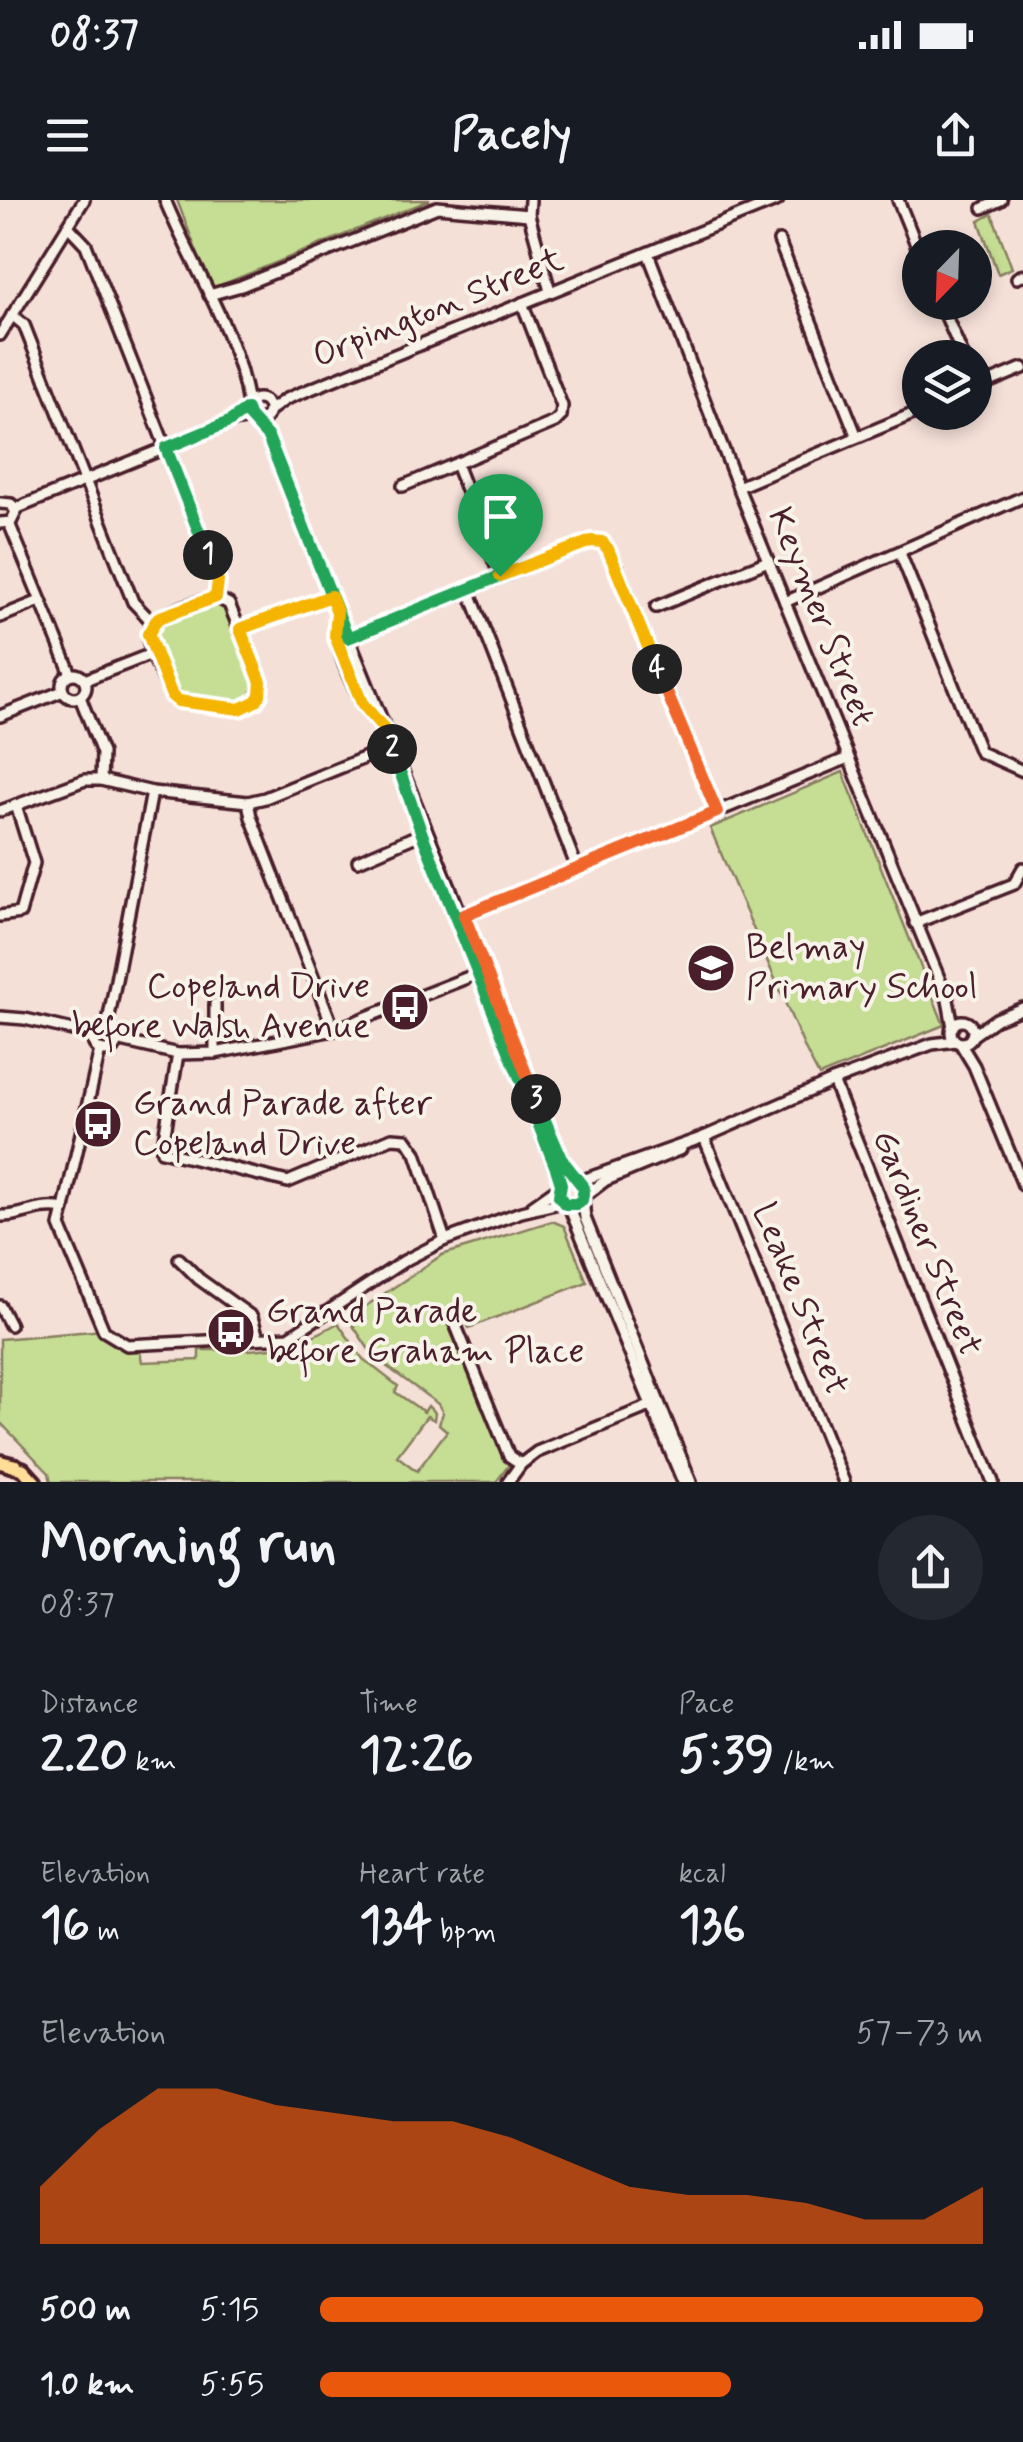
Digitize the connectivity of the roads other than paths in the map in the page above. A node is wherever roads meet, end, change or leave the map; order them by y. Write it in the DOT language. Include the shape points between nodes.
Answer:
graph roads {
  1 [pos="84,200"];
  2 [pos="165,200"];
  3 [pos="530,200"];
  4 [pos="778,200"];
  5 [pos="898,200"];
  6 [pos="1001,200"];
  7 [pos="983,208"];
  8 [pos="529,216"];
  9 [pos="68,226"];
  10 [pos="910,230"];
  11 [pos="779,241"];
  12 [pos="648,253"];
  13 [pos="242,286"];
  14 [pos="550,292"];
  15 [pos="208,295"];
  16 [pos="522,303"];
  17 [pos="214,306"];
  18 [pos="12,315"];
  19 [pos="0,334"];
  20 [pos="1023,368"];
  21 [pos="992,380"];
  22 [pos="245,382"];
  23 [pos="266,407"];
  24 [pos="250,413"];
  25 [pos="902,418"];
  26 [pos="268,437"];
  27 [pos="857,437"];
  28 [pos="166,448"];
  29 [pos="456,464"];
  30 [pos="83,479"];
  31 [pos="403,486"];
  32 [pos="738,486"];
  33 [pos="1023,497"];
  34 [pos="0,502"];
  35 [pos="15,509"];
  36 [pos="4,523"];
  37 [pos="900,554"];
  38 [pos="768,561"];
  39 [pos="500,576"];
  40 [pos="469,590"];
  41 [pos="331,596"];
  42 [pos="216,597"];
  43 [pos="40,602"];
  44 [pos="785,602"];
  45 [pos="656,607"];
  46 [pos="337,612"];
  47 [pos="0,618"];
  48 [pos="153,623"];
  49 [pos="240,629"];
  50 [pos="348,638"];
  51 [pos="154,653"];
  52 [pos="71,674"];
  53 [pos="85,680"];
  54 [pos="63,690"];
  55 [pos="80,697"];
  56 [pos="0,716"];
  57 [pos="384,729"];
  58 [pos="391,747"];
  59 [pos="848,758"];
  60 [pos="1023,771"];
  61 [pos="101,780"];
  62 [pos="152,792"];
  63 [pos="248,802"];
  64 [pos="16,805"];
  65 [pos="0,811"];
  66 [pos="717,812"];
  67 [pos="425,832"];
  68 [pos="358,862"];
  69 [pos="577,868"];
  70 [pos="1023,868"];
  71 [pos="0,916"];
  72 [pos="460,917"];
  73 [pos="915,923"];
  74 [pos="482,972"];
  75 [pos="948,1000"];
  76 [pos="215,1004"];
  77 [pos="1023,1008"];
  78 [pos="0,1019"];
  79 [pos="996,1019"];
  80 [pos="966,1022"];
  81 [pos="107,1027"];
  82 [pos="334,1030"];
  83 [pos="94,1035"];
  84 [pos="961,1036"];
  85 [pos="117,1040"];
  86 [pos="100,1050"];
  87 [pos="215,1053"];
  88 [pos="178,1054"];
  89 [pos="833,1081"];
  90 [pos="701,1138"];
  91 [pos="578,1180"];
  92 [pos="560,1186"];
  93 [pos="1023,1186"];
  94 [pos="584,1198"];
  95 [pos="565,1203"];
  96 [pos="64,1209"];
  97 [pos="521,1212"];
  98 [pos="0,1216"];
  99 [pos="445,1240"];
  100 [pos="179,1259"];
  101 [pos="0,1306"];
  102 [pos="452,1316"];
  103 [pos="10,1325"];
  104 [pos="258,1338"];
  105 [pos="656,1404"];
  106 [pos="0,1464"];
  107 [pos="521,1464"];
  108 [pos="16,1466"];
  109 [pos="35,1482"];
  110 [pos="508,1482"];
  111 [pos="683,1482"];
  112 [pos="691,1482"];
  113 [pos="844,1482"];
  114 [pos="993,1482"];
  1 -- 9 [label="street"];
  2 -- 15 [label="street"];
  3 -- 8 [label="street"];
  4 -- 12 [label="street, Orpington Street"];
  5 -- 10 [label="street"];
  6 -- 7 [label="street"];
  8 -- 13 [label="street" via="436,208"];
  8 -- 14 [label="street"];
  9 -- 18 [label="street"];
  9 -- 28 [label="street" via="86,245"];
  11 -- 27 [label="street"];
  12 -- 14 [label="street, Orpington Street"];
  12 -- 32 [label="street, Keymer Street"];
  13 -- 15 [label="street"];
  13 -- 17 [label="street"];
  14 -- 16 [label="street, Orpington Street"];
  15 -- 17 [label="street"];
  16 -- 23 [label="street, Orpington Street"];
  16 -- 29 [label="street" via="561,416"];
  17 -- 22 [label="street"];
  18 -- 19 [label="street"];
  18 -- 30 [label="street" via="24,325"];
  20 -- 21 [label="street"];
  22 -- 23 [label="street"];
  22 -- 24 [label="street"];
  23 -- 24 [label="street"];
  23 -- 24 [label="street"];
  23 -- 26 [label="street"];
  24 -- 26 [label="street"];
  24 -- 28 [label="street"];
  25 -- 27 [label="street"];
  26 -- 41 [label="street"];
  27 -- 32 [label="street"];
  28 -- 30 [label="street"];
  28 -- 42 [label="street" via="218,581"];
  29 -- 31 [label="street"];
  29 -- 39 [label="street"];
  30 -- 35 [label="street"];
  30 -- 48 [label="street" via="133,602"];
  32 -- 38 [label="street, Keymer Street"];
  33 -- 37 [label="street"];
  34 -- 35 [label="street"];
  35 -- 36 [label="street"];
  36 -- 43 [label="street"];
  37 -- 44 [label="street"];
  37 -- 60 [label="street" via="980,752"];
  38 -- 44 [label="street, Keymer Street"];
  38 -- 45 [label="street"];
  39 -- 40 [label="street"];
  39 -- 66 [label="street" via="591,541 605,545"];
  40 -- 50 [label="street"];
  40 -- 69 [label="street"];
  41 -- 46 [label="street"];
  41 -- 49 [label="street"];
  42 -- 48 [label="street"];
  42 -- 49 [label="street" via="229,604"];
  43 -- 47 [label="street"];
  43 -- 52 [label="street"];
  44 -- 59 [label="street, Keymer Street"];
  46 -- 50 [label="street"];
  46 -- 57 [label="street" via="335,636 362,703"];
  48 -- 51 [label="street" via="148,634"];
  49 -- 51 [label="street" via="261,690 240,709 178,701"];
  50 -- 57 [label="street"];
  51 -- 53 [label="street"];
  52 -- 53 [label="street"];
  52 -- 54 [label="street"];
  53 -- 55 [label="street"];
  54 -- 55 [label="street"];
  54 -- 56 [label="street"];
  55 -- 61 [label="street" via="102,753"];
  57 -- 58 [label="street"];
  58 -- 63 [label="street"];
  58 -- 67 [label="street"];
  59 -- 66 [label="street"];
  59 -- 73 [label="street, Keymer Street"];
  61 -- 62 [label="street"];
  61 -- 64 [label="street"];
  62 -- 63 [label="street"];
  62 -- 81 [label="street"];
  63 -- 82 [label="street"];
  64 -- 65 [label="street"];
  64 -- 71 [label="street" via="34,864 20,913"];
  66 -- 69 [label="street"];
  67 -- 68 [label="street"];
  67 -- 72 [label="street"];
  69 -- 72 [label="street"];
  70 -- 73 [label="street" via="1014,884"];
  72 -- 74 [label="street"];
  73 -- 75 [label="street, Keymer Street"];
  74 -- 82 [label="street"];
  74 -- 91 [label="street" via="557,1151"];
  74 -- 92 [label="street"];
  75 -- 80 [label="street, Keymer Street"];
  75 -- 84 [label="street, Keymer Street"];
  76 -- 87 [label="street"];
  77 -- 79 [label="street"];
  78 -- 83 [label="street"];
  79 -- 80 [label="street"];
  79 -- 84 [label="street"];
  80 -- 84 [label="street"];
  80 -- 84 [label="street, Keymer Street" via="972,1028"];
  81 -- 83 [label="street"];
  81 -- 85 [label="street"];
  82 -- 87 [label="street"];
  83 -- 86 [label="street"];
  84 -- 89 [label="street"];
  84 -- 93 [label="street, Keymer Street"];
  85 -- 86 [label="street" via="111,1050"];
  85 -- 88 [label="street"];
  86 -- 96 [label="street"];
  87 -- 88 [label="street"];
  88 -- 99 [label="street" via="162,1151 288,1182 406,1138"];
  89 -- 90 [label="street"];
  89 -- 114 [label="street, Gardiner Street"];
  90 -- 91 [label="street"];
  90 -- 94 [label="street" via="606,1180"];
  90 -- 113 [label="street, Leake Street"];
  91 -- 92 [label="street"];
  91 -- 94 [label="street"];
  92 -- 95 [label="street"];
  92 -- 97 [label="street"];
  94 -- 95 [label="street"];
  94 -- 105 [label="street" via="585,1218"];
  95 -- 97 [label="street"];
  95 -- 105 [label="street"];
  96 -- 98 [label="street" via="42,1205"];
  96 -- 104 [label="street" via="60,1226 104,1330 127,1345"];
  97 -- 99 [label="street"];
  99 -- 104 [label="street" via="289,1337"];
  100 -- 104 [label="street" via="252,1317"];
  101 -- 103 [label="street"];
  102 -- 107 [label="street" via="509,1456"];
  105 -- 107 [label="street"];
  105 -- 111 [label="street"];
  105 -- 112 [label="street"];
  106 -- 108 [label="highway"];
  107 -- 110 [label="street"];
  108 -- 109 [label="main road"];
}
